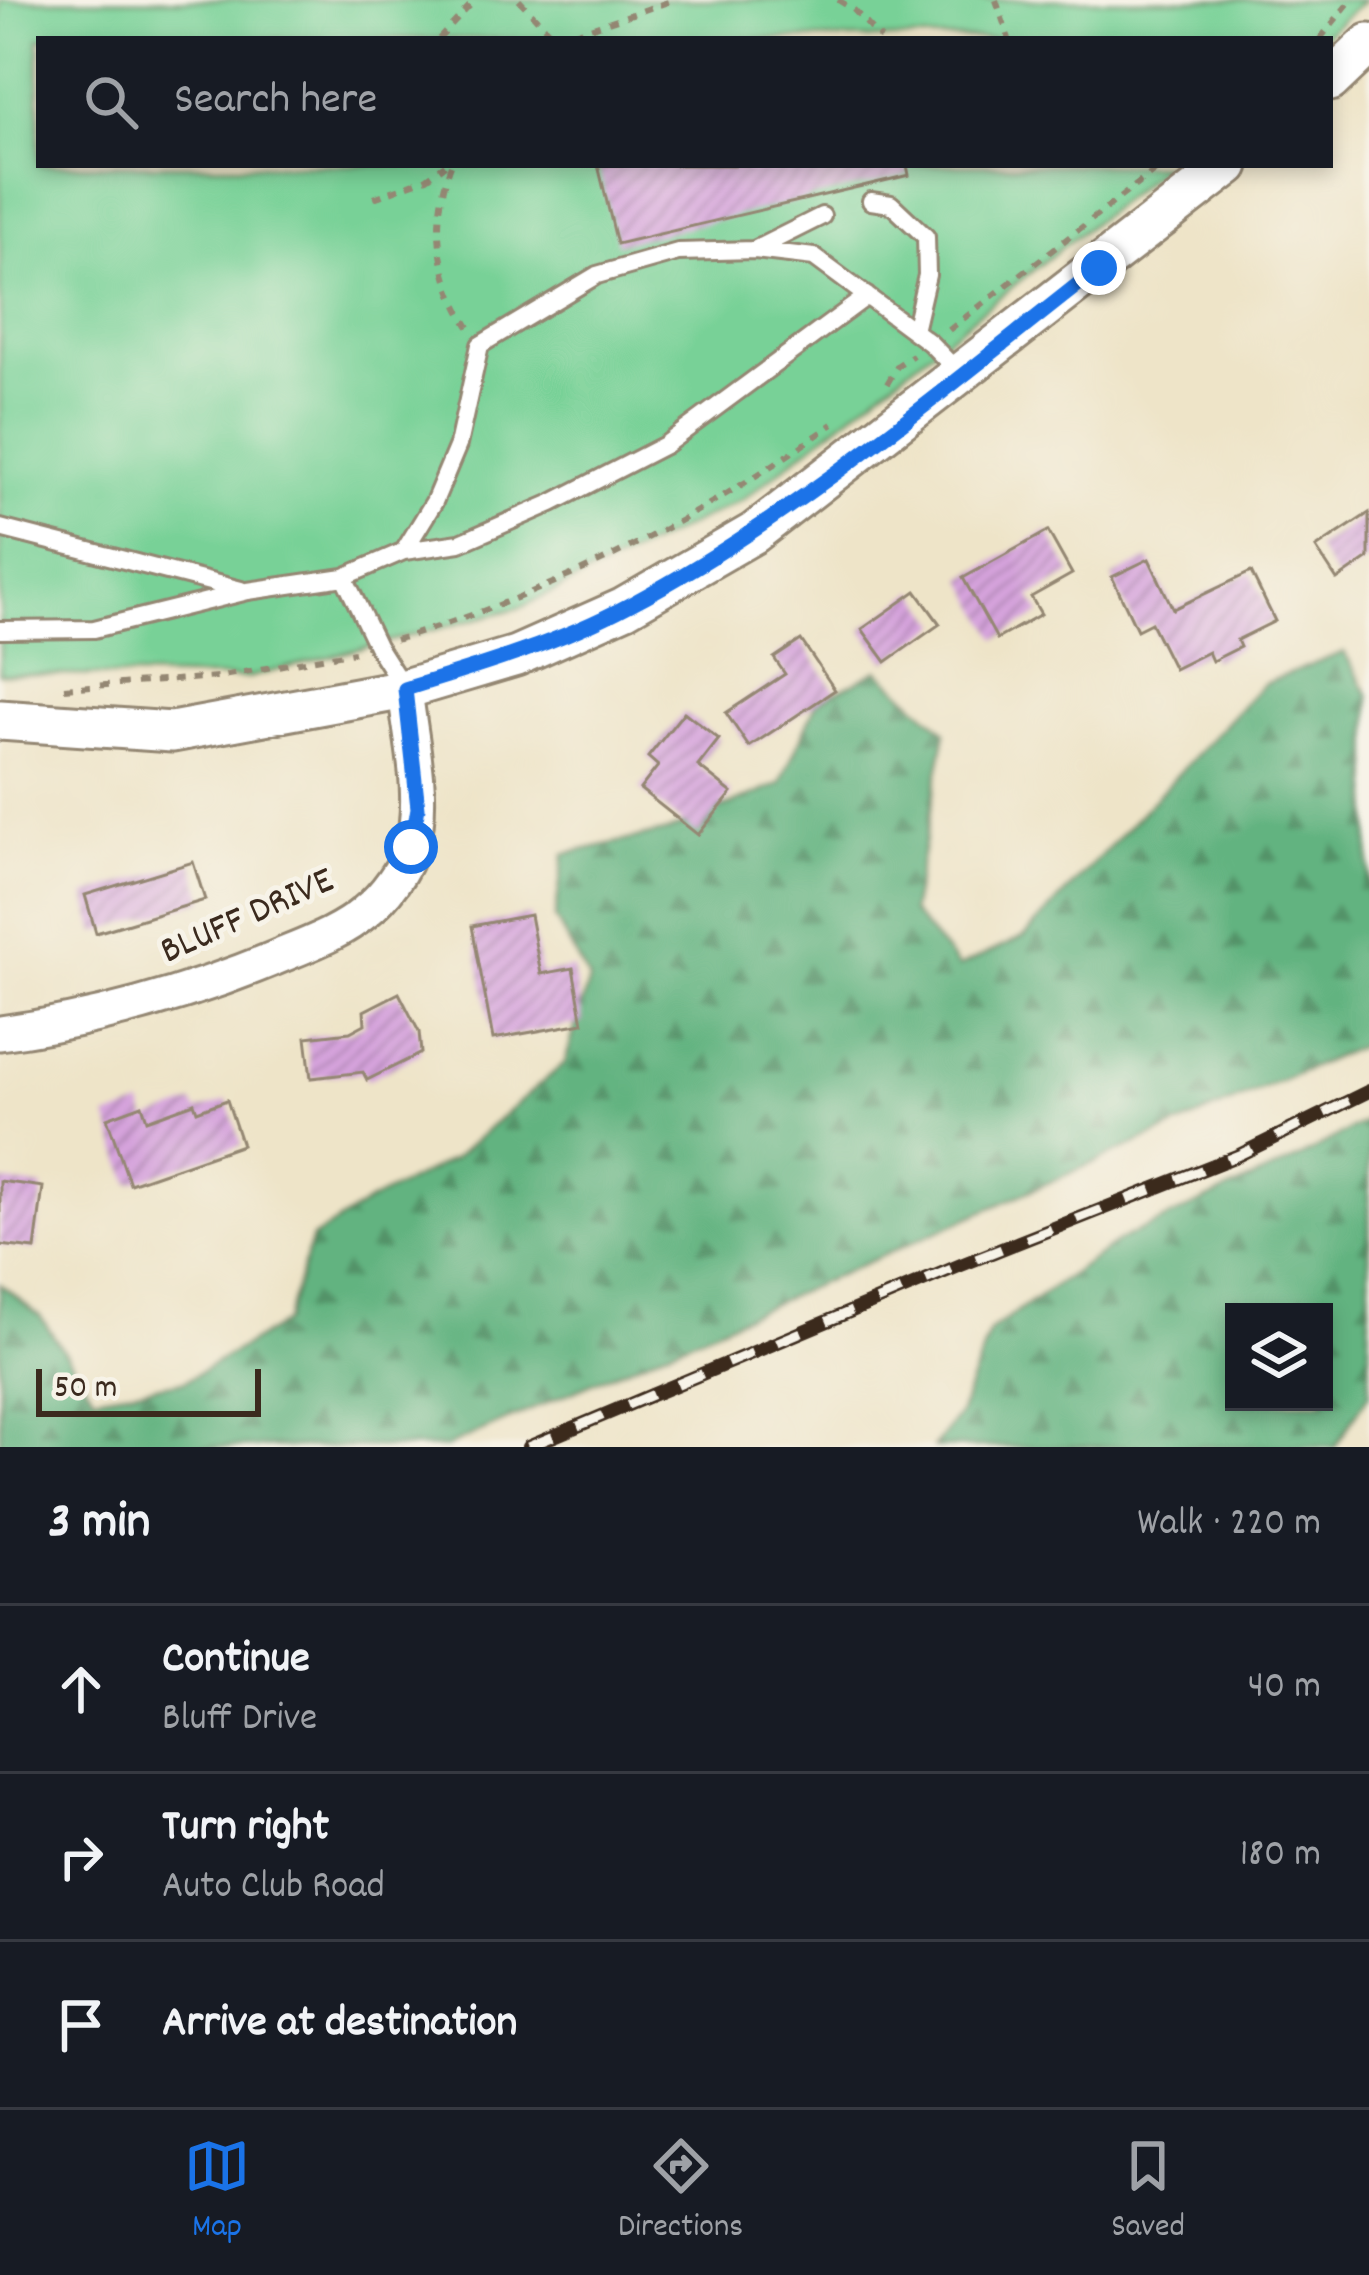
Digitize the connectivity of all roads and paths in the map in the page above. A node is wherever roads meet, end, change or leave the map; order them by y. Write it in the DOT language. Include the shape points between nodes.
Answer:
graph roads {
  1 [pos="475,0"];
  2 [pos="519,0"];
  3 [pos="674,0"];
  4 [pos="838,0"];
  5 [pos="996,0"];
  6 [pos="1352,0"];
  7 [pos="442,36"];
  8 [pos="552,36"];
  9 [pos="564,36"];
  10 [pos="878,36"];
  11 [pos="1008,36"];
  12 [pos="1322,36"];
  13 [pos="1369,44"];
  14 [pos="1333,78"];
  15 [pos="443,168"];
  16 [pos="447,168"];
  17 [pos="1158,168"];
  18 [pos="1225,168"];
  19 [pos="374,198"];
  20 [pos="871,201"];
  21 [pos="823,216"];
  22 [pos="755,250"];
  23 [pos="868,296"];
  24 [pos="914,331"];
  25 [pos="930,343"];
  26 [pos="480,345"];
  27 [pos="961,375"];
  28 [pos="884,388"];
  29 [pos="848,414"];
  30 [pos="0,528"];
  31 [pos="404,551"];
  32 [pos="344,577"];
  33 [pos="248,591"];
  34 [pos="0,630"];
  35 [pos="377,646"];
  36 [pos="60,688"];
  37 [pos="405,689"];
  38 [pos="0,720"];
  39 [pos="0,1034"];
  1 -- 7 [label="path"];
  2 -- 8 [label="path"];
  3 -- 9 [label="path"];
  4 -- 10 [label="path"];
  5 -- 11 [label="path"];
  6 -- 12 [label="path"];
  13 -- 14 [label="street"];
  15 -- 19 [label="path"];
  16 -- 26 [label="path" via="436,221 440,255"];
  17 -- 25 [label="path"];
  18 -- 27 [label="street"];
  20 -- 24 [label="lane" via="891,204 926,237"];
  21 -- 22 [label="lane"];
  22 -- 23 [label="lane" via="814,257"];
  22 -- 26 [label="lane" via="678,252 597,275"];
  23 -- 24 [label="lane"];
  23 -- 31 [label="lane" via="664,446 460,543"];
  24 -- 25 [label="lane"];
  25 -- 27 [label="lane"];
  25 -- 28 [label="path" via="898,365"];
  26 -- 31 [label="lane" via="458,445"];
  27 -- 37 [label="street" via="754,533 679,578 515,656"];
  29 -- 35 [label="path" via="636,546 472,617"];
  30 -- 33 [label="lane"];
  31 -- 32 [label="lane"];
  32 -- 33 [label="lane"];
  32 -- 35 [label="lane"];
  33 -- 34 [label="lane" via="94,629"];
  35 -- 36 [label="path" via="218,677"];
  35 -- 37 [label="lane"];
  37 -- 38 [label="street" via="172,732"];
  37 -- 39 [label="street, BLUFF DRIVE" via="415,827 393,882 367,911 335,932 162,1001"];
}
